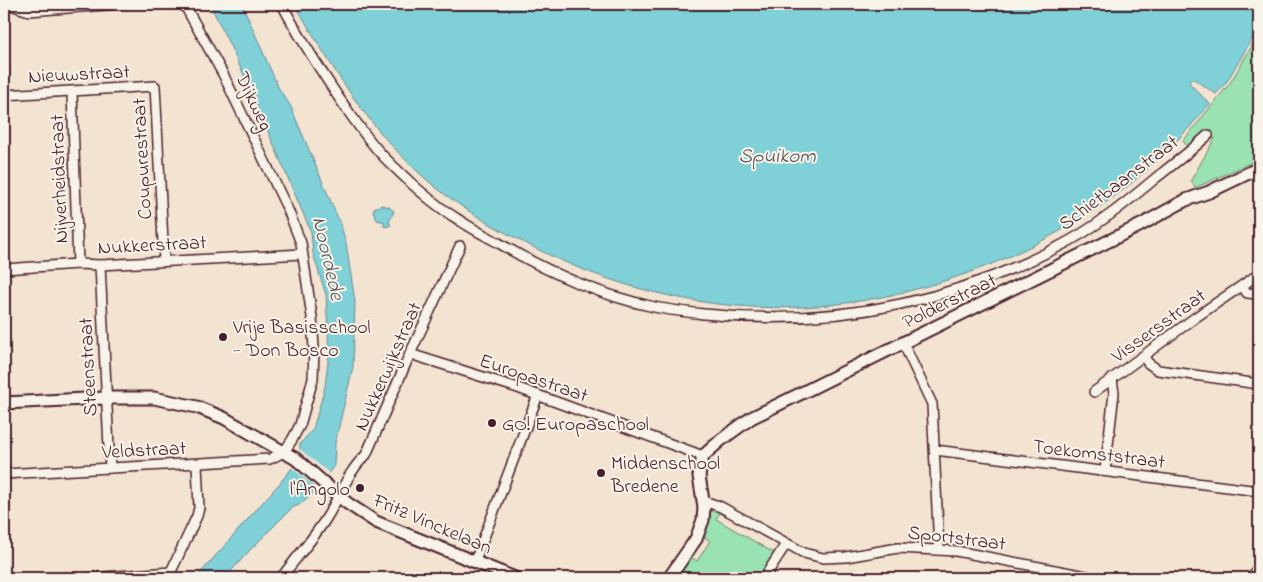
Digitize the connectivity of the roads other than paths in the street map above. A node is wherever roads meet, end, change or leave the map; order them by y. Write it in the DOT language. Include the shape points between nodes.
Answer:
graph roads {
  1 [pos="8,4"];
  2 [pos="119,4"];
  3 [pos="184,4"];
  4 [pos="282,4"];
  5 [pos="4,67"];
  6 [pos="155,86"];
  7 [pos="72,92"];
  8 [pos="4,96"];
  9 [pos="1208,135"];
  10 [pos="1259,168"];
  11 [pos="460,246"];
  12 [pos="302,254"];
  13 [pos="164,261"];
  14 [pos="78,264"];
  15 [pos="100,265"];
  16 [pos="4,270"];
  17 [pos="1259,274"];
  18 [pos="1242,286"];
  19 [pos="1259,294"];
  20 [pos="903,343"];
  21 [pos="410,354"];
  22 [pos="1144,357"];
  23 [pos="1112,380"];
  24 [pos="1259,384"];
  25 [pos="1094,392"];
  26 [pos="538,395"];
  27 [pos="106,398"];
  28 [pos="4,402"];
  29 [pos="935,450"];
  30 [pos="284,452"];
  31 [pos="703,456"];
  32 [pos="197,464"];
  33 [pos="110,468"];
  34 [pos="1105,471"];
  35 [pos="4,474"];
  36 [pos="1259,491"];
  37 [pos="340,496"];
  38 [pos="704,501"];
  39 [pos="786,544"];
  40 [pos="939,550"];
  41 [pos="475,561"];
  42 [pos="1259,563"];
  43 [pos="170,575"];
  44 [pos="90,578"];
  45 [pos="281,578"];
  46 [pos="515,578"];
  47 [pos="669,578"];
  48 [pos="764,578"];
  49 [pos="1096,578"];
  50 [pos="1253,578"];
  1 -- 2 [label="street" via="29,11"];
  3 -- 12 [label="street, Dijkweg" via="223,74 290,215"];
  4 -- 9 [label="street, Schietbaanstraat" via="358,126 381,154 450,214 519,255 590,288 650,306 686,312 764,318 836,315 914,302 969,287 1020,266 1097,224"];
  5 -- 8 [label="street"];
  6 -- 7 [label="street, Nieuwstraat"];
  6 -- 13 [label="street, Coupurestraat"];
  7 -- 8 [label="street, Nieuwstraat"];
  7 -- 14 [label="street, Nijverheidstraat"];
  10 -- 20 [label="street, Polderstraat" via="1186,200"];
  11 -- 21 [label="street, Nukkerwijkstraat"];
  12 -- 13 [label="street, Nukkerstraat"];
  12 -- 30 [label="street" via="313,325 313,379 300,425"];
  13 -- 15 [label="street, Nukkerstraat"];
  14 -- 15 [label="street, Nukkerstraat"];
  14 -- 16 [label="street, Nukkerstraat"];
  15 -- 27 [label="street, Steenstraat"];
  17 -- 18 [label="street, Vissersstraat"];
  18 -- 19 [label="street" via="1247,293"];
  18 -- 22 [label="street, Vissersstraat"];
  20 -- 29 [label="street" via="932,404"];
  20 -- 31 [label="street, Polderstraat" via="751,418"];
  21 -- 26 [label="street, Europastraat"];
  21 -- 37 [label="street, Nukkerwijkstraat" via="366,456 352,472"];
  22 -- 23 [label="street, Vissersstraat"];
  22 -- 24 [label="street" via="1158,370"];
  23 -- 25 [label="street, Vissersstraat"];
  23 -- 34 [label="street" via="1114,393"];
  26 -- 31 [label="street, Europastraat"];
  26 -- 41 [label="street"];
  27 -- 28 [label="street, Fritz Vinckelaan"];
  27 -- 30 [label="street, Fritz Vinckelaan" via="154,398 197,407 224,418"];
  27 -- 33 [label="street, Steenstraat"];
  29 -- 34 [label="street, Toekomststraat"];
  29 -- 40 [label="street"];
  30 -- 32 [label="street, Veldstraat" via="270,459"];
  30 -- 37 [label="street, Fritz Vinckelaan"];
  31 -- 38 [label="street" via="699,476"];
  32 -- 33 [label="street, Veldstraat"];
  32 -- 43 [label="street" via="199,508"];
  33 -- 35 [label="street, Veldstraat"];
  34 -- 36 [label="street, Toekomststraat"];
  37 -- 41 [label="street, Fritz Vinckelaan" via="376,522"];
  37 -- 45 [label="street, Nukkerwijkstraat"];
  38 -- 39 [label="street, Sportstraat" via="721,507"];
  38 -- 47 [label="street" via="699,532"];
  39 -- 40 [label="street, Sportstraat" via="823,558 898,548"];
  39 -- 48 [label="street"];
  40 -- 49 [label="street, Sportstraat"];
  41 -- 46 [label="street, Fritz Vinckelaan"];
  42 -- 50 [label="street"];
  43 -- 44 [label="street"];
}
